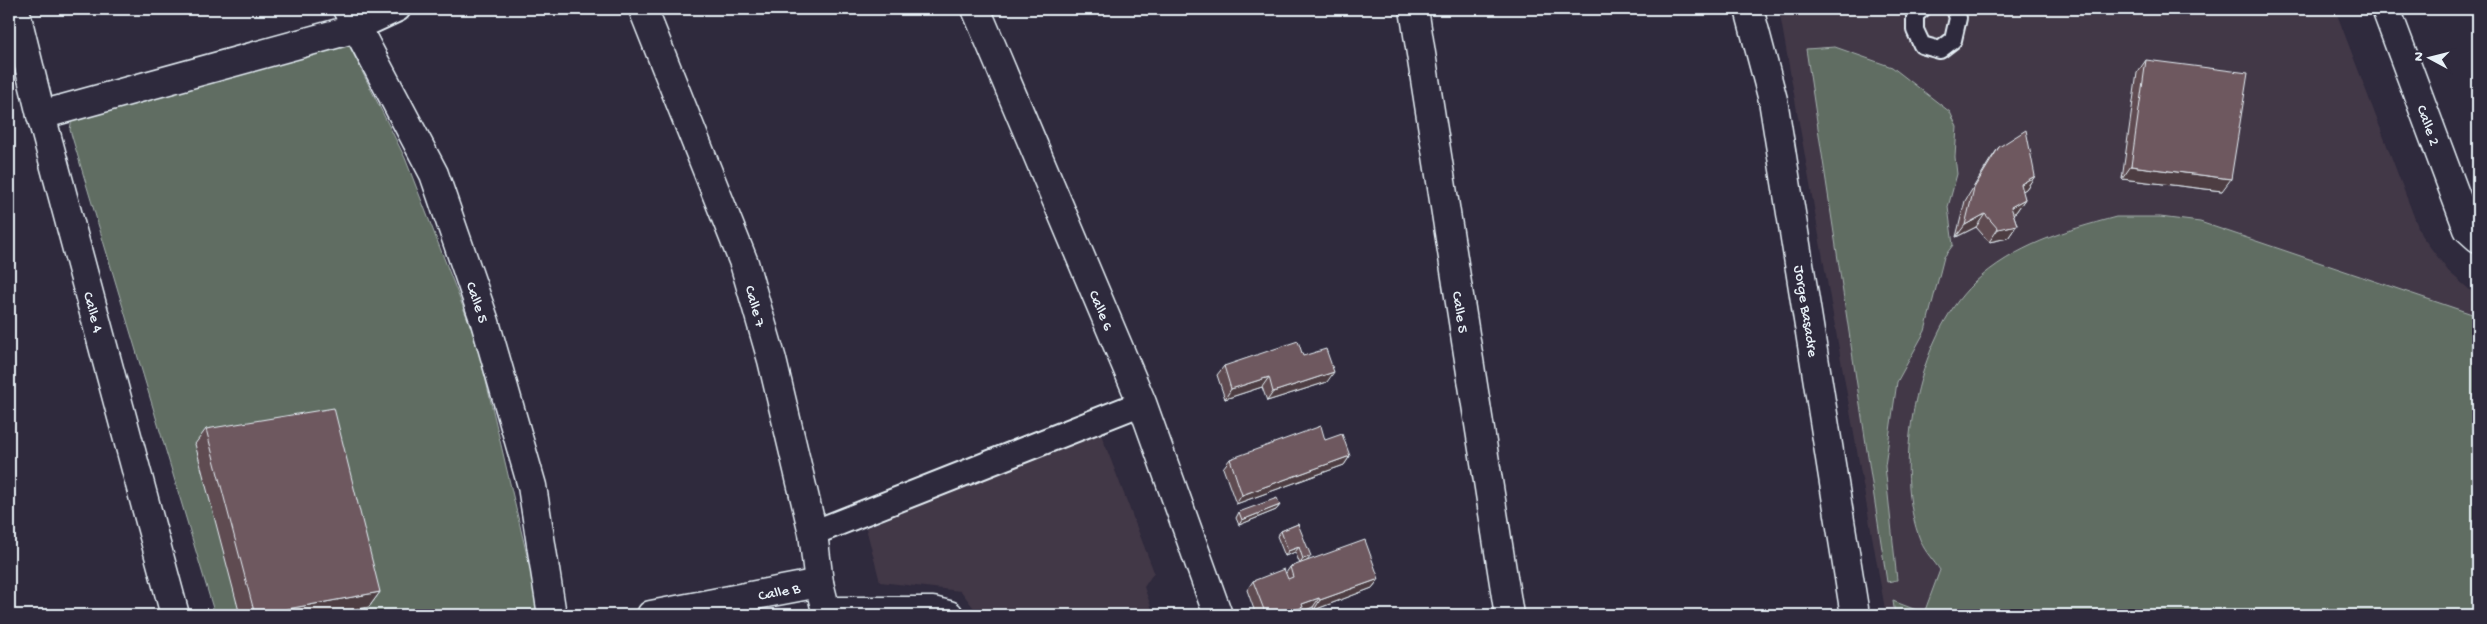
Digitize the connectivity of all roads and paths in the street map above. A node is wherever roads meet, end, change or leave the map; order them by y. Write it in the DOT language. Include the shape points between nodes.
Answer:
graph roads {
  1 [pos="15,9"];
  2 [pos="398,9"];
  3 [pos="643,9"];
  4 [pos="976,9"];
  5 [pos="1414,9"];
  6 [pos="1749,9"];
  7 [pos="1922,9"];
  8 [pos="1954,9"];
  9 [pos="2386,9"];
  10 [pos="352,18"];
  11 [pos="41,116"];
  12 [pos="2478,238"];
  13 [pos="1142,403"];
  14 [pos="813,533"];
  15 [pos="819,583"];
  16 [pos="827,613"];
  17 [pos="175,615"];
  18 [pos="552,615"];
  19 [pos="651,615"];
  20 [pos="948,615"];
  21 [pos="1218,615"];
  22 [pos="1509,615"];
  23 [pos="1855,615"];
  1 -- 11 [label="street, Calle 4"];
  2 -- 10 [label="street"];
  3 -- 14 [label="street, Calle 7" via="744,263 772,360"];
  4 -- 13 [label="street, Calle 6"];
  5 -- 22 [label="street, Calle 5"];
  6 -- 23 [label="street, Jorge Basadre" via="1773,100"];
  7 -- 8 [label="lane" via="1915,15 1915,30 1922,44 1940,50 1953,40 1958,18"];
  9 -- 12 [label="street, Calle 2" via="2468,229"];
  10 -- 11 [label="street"];
  10 -- 18 [label="street, Calle 5" via="434,174 485,322 532,486"];
  11 -- 17 [label="street, Calle 4"];
  13 -- 14 [label="street"];
  13 -- 21 [label="street, Calle 6"];
  14 -- 15 [label="street, Calle 7"];
  15 -- 16 [label="street, Calle 7"];
  15 -- 19 [label="street, Calle B"];
  16 -- 20 [label="street" via="933,611"];
}
